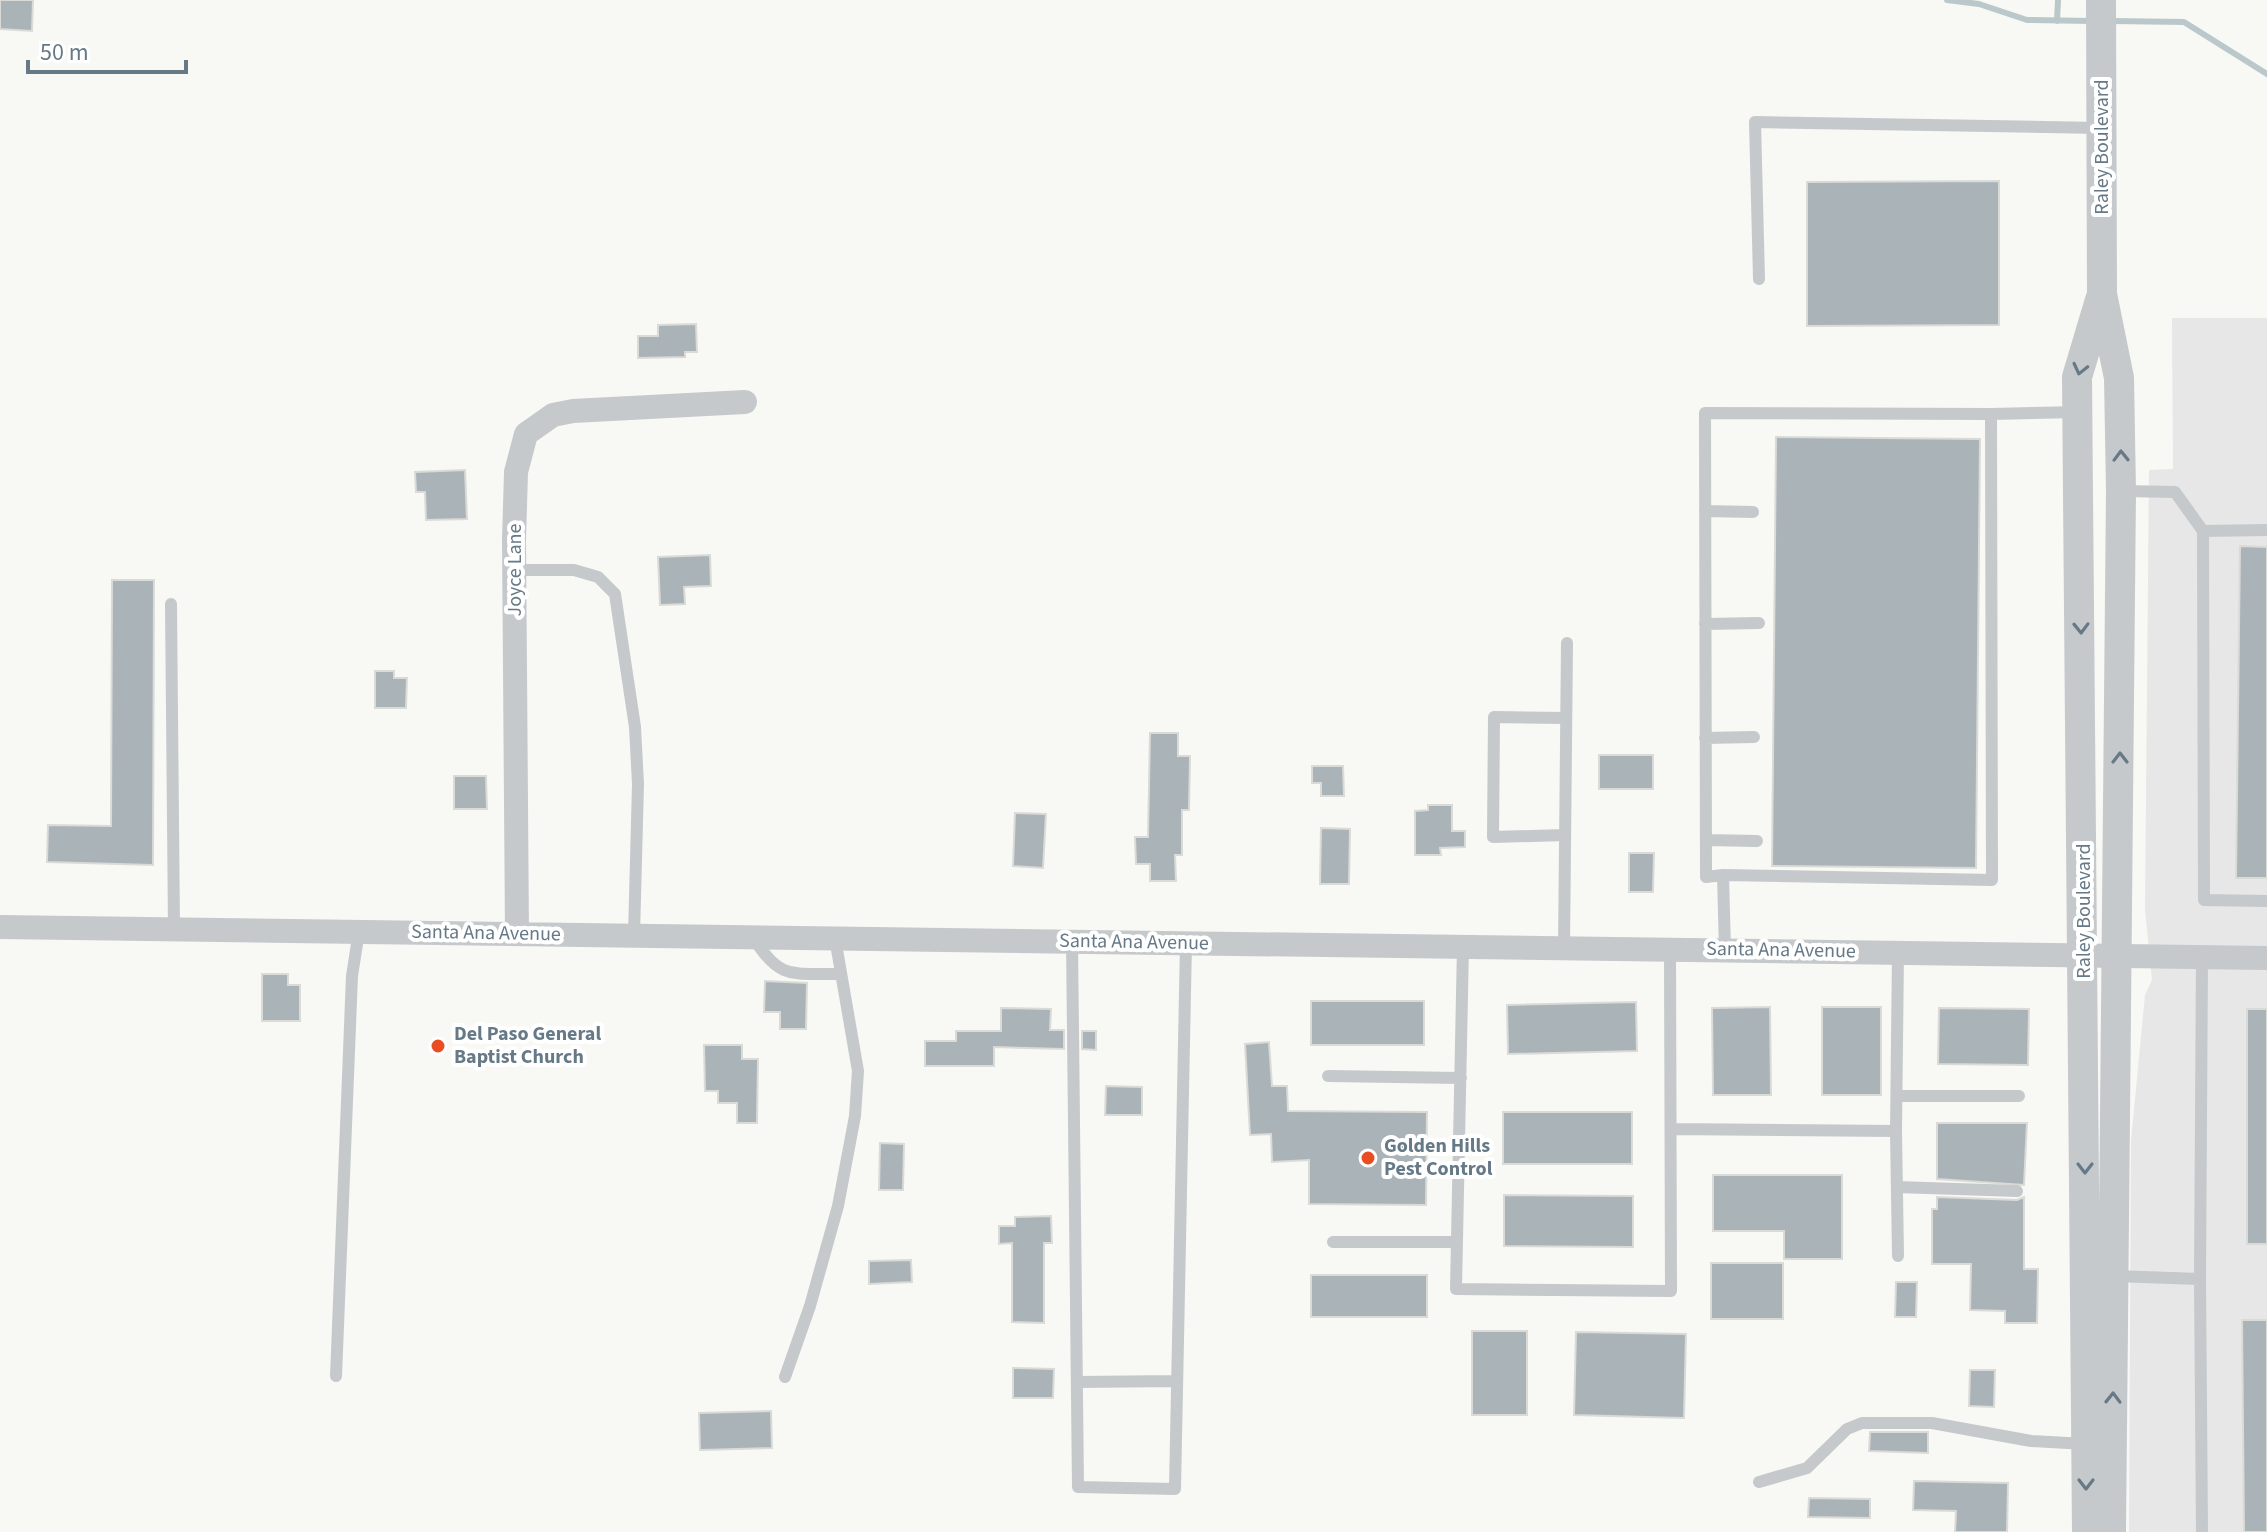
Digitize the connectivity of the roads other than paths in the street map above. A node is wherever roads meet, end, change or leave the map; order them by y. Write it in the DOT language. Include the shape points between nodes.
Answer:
graph roads {
  1 [pos="2101,0"];
  2 [pos="2103,128"];
  3 [pos="1759,279"];
  4 [pos="2102,294"];
  5 [pos="745,402"];
  6 [pos="2078,412"];
  7 [pos="1991,414"];
  8 [pos="2121,491"];
  9 [pos="1705,511"];
  10 [pos="1753,512"];
  11 [pos="2267,530"];
  12 [pos="2203,531"];
  13 [pos="514,570"];
  14 [pos="171,604"];
  15 [pos="1759,623"];
  16 [pos="1705,624"];
  17 [pos="1567,643"];
  18 [pos="2082,666"];
  19 [pos="1566,718"];
  20 [pos="1754,737"];
  21 [pos="1705,738"];
  22 [pos="1565,835"];
  23 [pos="1706,840"];
  24 [pos="1757,841"];
  25 [pos="1723,875"];
  26 [pos="2267,901"];
  27 [pos="0,927"];
  28 [pos="174,929"];
  29 [pos="359,931"];
  30 [pos="517,934"];
  31 [pos="634,935"];
  32 [pos="753,937"];
  33 [pos="835,938"];
  34 [pos="1072,941"];
  35 [pos="1186,943"];
  36 [pos="1463,946"];
  37 [pos="1564,948"];
  38 [pos="1670,949"];
  39 [pos="1725,950"];
  40 [pos="1898,952"];
  41 [pos="2085,954"];
  42 [pos="2120,954"];
  43 [pos="2202,956"];
  44 [pos="2267,958"];
  45 [pos="840,974"];
  46 [pos="1328,1076"];
  47 [pos="1461,1078"];
  48 [pos="1897,1096"];
  49 [pos="2019,1096"];
  50 [pos="1671,1129"];
  51 [pos="1896,1131"];
  52 [pos="2116,1177"];
  53 [pos="1897,1187"];
  54 [pos="2017,1191"];
  55 [pos="1333,1242"];
  56 [pos="1457,1242"];
  57 [pos="1898,1256"];
  58 [pos="2114,1276"];
  59 [pos="2200,1279"];
  60 [pos="336,1376"];
  61 [pos="785,1377"];
  62 [pos="1177,1381"];
  63 [pos="1077,1382"];
  64 [pos="2086,1444"];
  65 [pos="1759,1482"];
  66 [pos="2087,1532"];
  67 [pos="2111,1532"];
  68 [pos="2202,1532"];
  1 -- 2 [label="street, Raley Boulevard"];
  2 -- 3 [label="lane" via="1755,122"];
  2 -- 4 [label="street, Raley Boulevard"];
  4 -- 6 [label="street, Raley Boulevard, one-way" via="2077,377"];
  8 -- 4 [label="street, Raley Boulevard, one-way" via="2119,378"];
  5 -- 13 [label="street, Joyce Lane" via="573,411 553,415 526,434 516,472"];
  6 -- 7 [label="lane"];
  6 -- 18 [label="street, Raley Boulevard, one-way"];
  7 -- 9 [label="lane" via="1705,413"];
  7 -- 25 [label="lane" via="1992,880"];
  8 -- 12 [label="lane" via="2175,492"];
  42 -- 8 [label="street, Raley Boulevard, one-way"];
  9 -- 10 [label="lane"];
  9 -- 16 [label="lane"];
  11 -- 12 [label="lane"];
  12 -- 26 [label="lane" via="2204,900"];
  13 -- 30 [label="street, Joyce Lane"];
  13 -- 31 [label="lane" via="574,570 598,577 615,594 635,727"];
  14 -- 28 [label="lane"];
  15 -- 16 [label="lane"];
  16 -- 21 [label="lane"];
  17 -- 19 [label="lane"];
  18 -- 41 [label="street, Raley Boulevard"];
  18 -- 42 [label="street" via="2099,691 2099,894 2104,924"];
  19 -- 22 [label="lane"];
  19 -- 22 [label="lane" via="1494,717 1493,837"];
  20 -- 21 [label="lane"];
  21 -- 23 [label="lane"];
  22 -- 37 [label="lane"];
  23 -- 24 [label="lane"];
  23 -- 25 [label="lane" via="1706,877"];
  25 -- 39 [label="lane"];
  27 -- 28 [label="street, Santa Ana Avenue"];
  28 -- 29 [label="street, Santa Ana Avenue"];
  29 -- 30 [label="street, Santa Ana Avenue"];
  29 -- 60 [label="lane" via="352,976"];
  30 -- 31 [label="street, Santa Ana Avenue"];
  31 -- 32 [label="street, Santa Ana Avenue"];
  32 -- 33 [label="street, Santa Ana Avenue"];
  32 -- 45 [label="lane" via="769,963 790,973"];
  33 -- 34 [label="street, Santa Ana Avenue"];
  33 -- 45 [label="lane"];
  34 -- 35 [label="street, Santa Ana Avenue"];
  34 -- 63 [label="lane"];
  35 -- 36 [label="street, Santa Ana Avenue"];
  35 -- 62 [label="lane"];
  36 -- 37 [label="street, Santa Ana Avenue"];
  36 -- 47 [label="lane"];
  37 -- 38 [label="street, Santa Ana Avenue"];
  38 -- 39 [label="street, Santa Ana Avenue"];
  38 -- 50 [label="lane"];
  39 -- 40 [label="street, Santa Ana Avenue"];
  40 -- 41 [label="street, Santa Ana Avenue"];
  40 -- 48 [label="lane"];
  41 -- 42 [label="street, Santa Ana Avenue"];
  41 -- 52 [label="street" via="2101,993 2101,1133"];
  41 -- 64 [label="street, Raley Boulevard, one-way"];
  42 -- 43 [label="street, Santa Ana Avenue"];
  42 -- 52 [label="street, Raley Boulevard"];
  43 -- 44 [label="street, Santa Ana Avenue"];
  43 -- 59 [label="lane"];
  45 -- 61 [label="lane" via="858,1071 855,1116 834,1221"];
  46 -- 47 [label="lane"];
  47 -- 56 [label="lane"];
  48 -- 49 [label="lane"];
  48 -- 51 [label="lane"];
  50 -- 51 [label="lane"];
  50 -- 56 [label="lane" via="1671,1291 1456,1289"];
  51 -- 53 [label="lane"];
  52 -- 58 [label="street, Raley Boulevard"];
  53 -- 54 [label="lane"];
  53 -- 57 [label="lane"];
  55 -- 56 [label="lane"];
  58 -- 59 [label="lane"];
  67 -- 58 [label="street, Raley Boulevard, one-way"];
  59 -- 68 [label="lane"];
  62 -- 63 [label="lane"];
  62 -- 63 [label="lane" via="1175,1489 1078,1487"];
  64 -- 65 [label="lane" via="2031,1441 1932,1423 1862,1423 1847,1429 1807,1468"];
  64 -- 66 [label="street, Raley Boulevard, one-way"];
}
